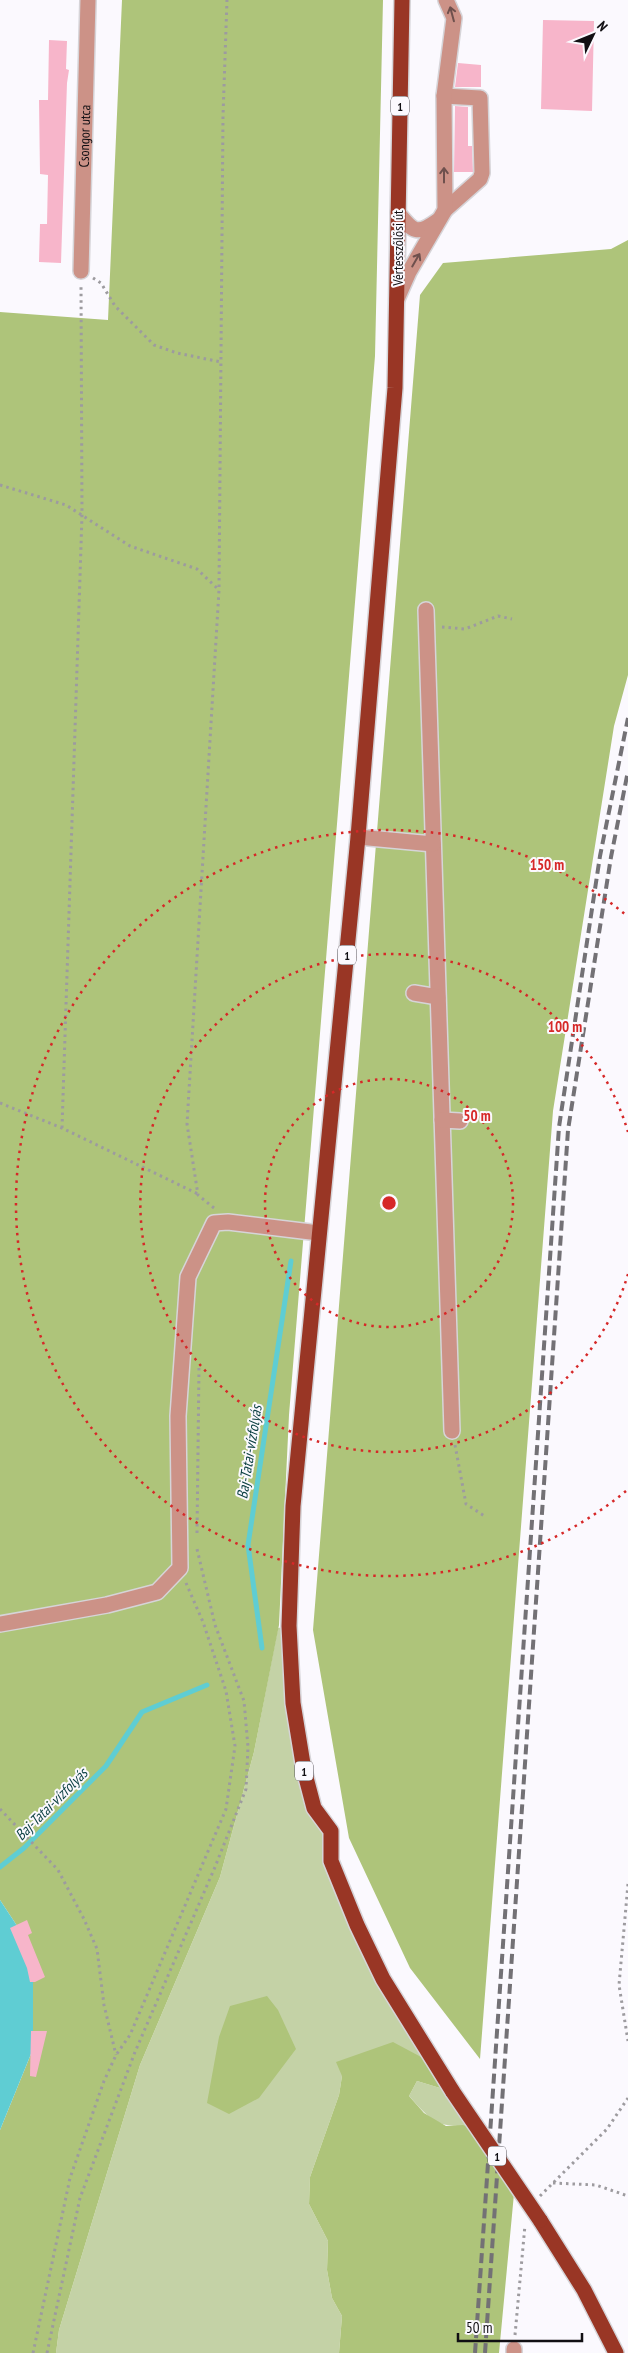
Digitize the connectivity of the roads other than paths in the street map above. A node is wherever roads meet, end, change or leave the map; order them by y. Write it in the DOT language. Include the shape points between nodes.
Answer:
graph roads {
  1 [pos="88,0"];
  2 [pos="402,0"];
  3 [pos="446,0"];
  4 [pos="444,96"];
  5 [pos="398,213"];
  6 [pos="441,216"];
  7 [pos="81,271"];
  8 [pos="398,299"];
  9 [pos="426,610"];
  10 [pos="358,837"];
  11 [pos="433,844"];
  12 [pos="414,993"];
  13 [pos="438,997"];
  14 [pos="442,1120"];
  15 [pos="460,1120"];
  16 [pos="319,1234"];
  17 [pos="452,1430"];
  18 [pos="0,1624"];
  19 [pos="616,2353"];
  1 -- 7 [label="street, Csongor utca"];
  2 -- 5 [label="main road, Vértesszőlősi út / 1"];
  4 -- 3 [label="street, one-way" via="454,26"];
  6 -- 4 [label="street, one-way"];
  4 -- 6 [label="street" via="480,98 482,173 480,179"];
  5 -- 6 [label="street" via="417,231 426,230"];
  5 -- 8 [label="main road, Vértesszőlősi út / 1"];
  8 -- 6 [label="street, one-way" via="409,272"];
  8 -- 10 [label="main road, Vértesszőlősi út / 1" via="395,388"];
  9 -- 11 [label="street"];
  10 -- 11 [label="street"];
  10 -- 16 [label="main road, 1"];
  11 -- 13 [label="street"];
  12 -- 13 [label="street"];
  13 -- 14 [label="street"];
  14 -- 15 [label="street"];
  14 -- 17 [label="street"];
  16 -- 18 [label="street" via="214,1223 188,1277 178,1416 180,1568 157,1592 107,1605"];
  16 -- 19 [label="main road, 1, bridge" via="293,1506 290,1579 290,1661 298,1735 314,1808 331,1831 331,1861 383,1979 453,2092 584,2290"];
}
